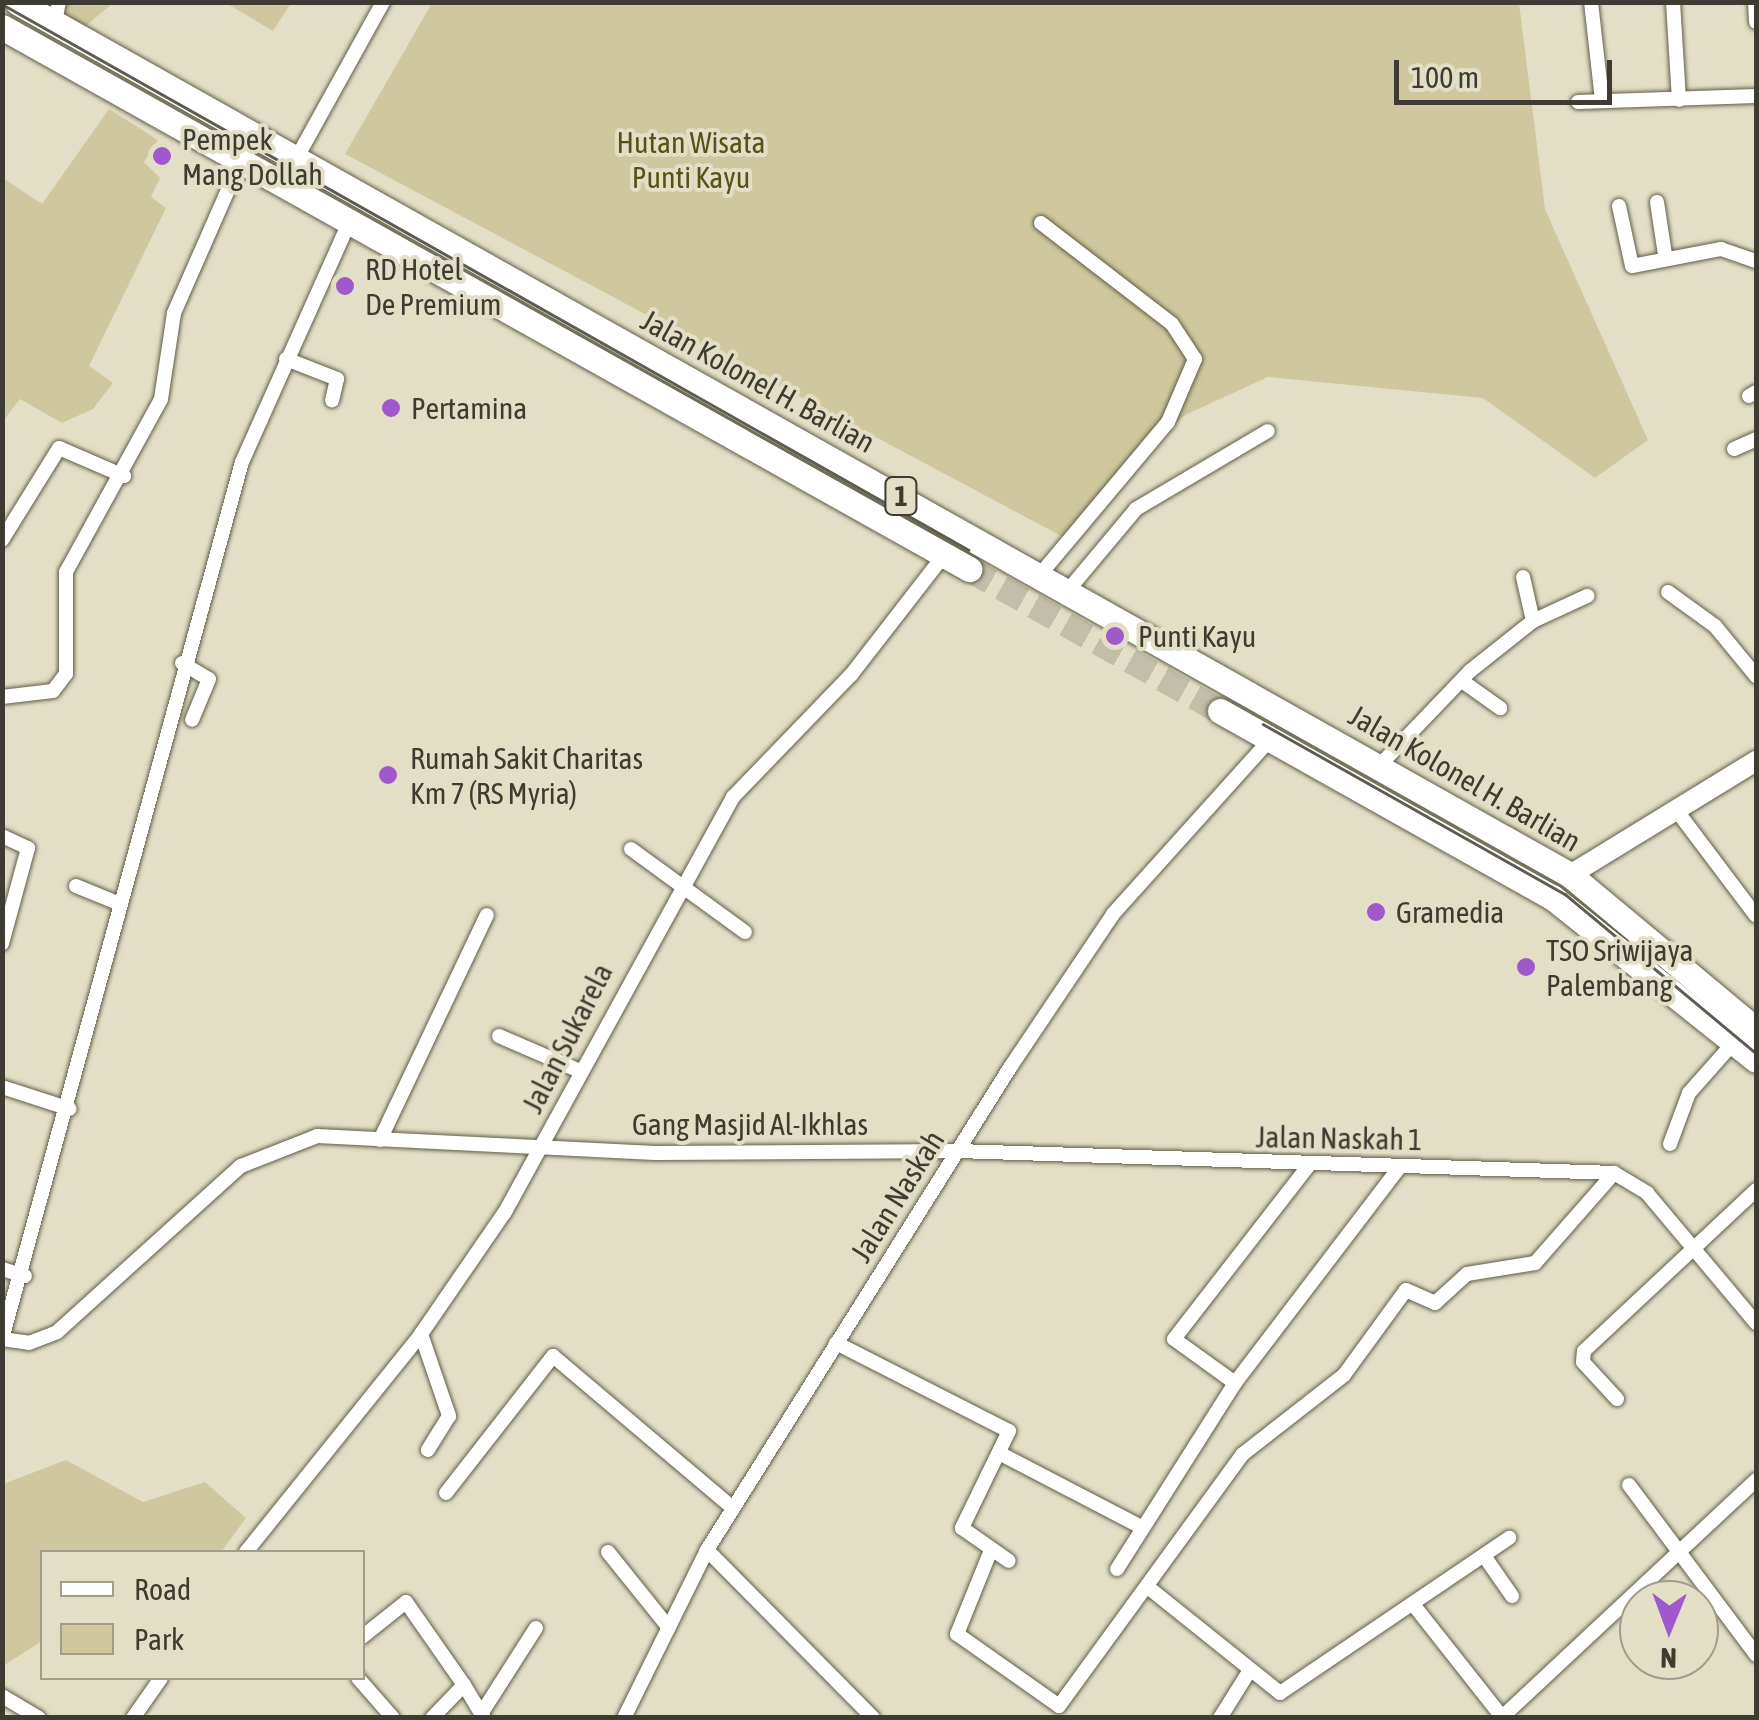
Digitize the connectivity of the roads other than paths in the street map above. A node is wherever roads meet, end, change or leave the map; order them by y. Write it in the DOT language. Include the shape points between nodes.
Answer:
graph roads {
  1 [pos="17,2"];
  2 [pos="383,2"];
  3 [pos="1592,2"];
  4 [pos="1673,2"];
  5 [pos="1755,2"];
  6 [pos="57,15"];
  7 [pos="1756,22"];
  8 [pos="2,26"];
  9 [pos="1756,96"];
  10 [pos="1602,100"];
  11 [pos="1679,100"];
  12 [pos="1578,102"];
  13 [pos="294,160"];
  14 [pos="240,164"];
  15 [pos="1656,202"];
  16 [pos="1618,206"];
  17 [pos="349,223"];
  18 [pos="1042,223"];
  19 [pos="1665,255"];
  20 [pos="1756,261"];
  21 [pos="286,360"];
  22 [pos="332,400"];
  23 [pos="1262,434"];
  24 [pos="1756,439"];
  25 [pos="1734,449"];
  26 [pos="124,476"];
  27 [pos="5,531"];
  28 [pos="944,555"];
  29 [pos="968,569"];
  30 [pos="1042,572"];
  31 [pos="1522,577"];
  32 [pos="1070,588"];
  33 [pos="1668,592"];
  34 [pos="1587,596"];
  35 [pos="1534,621"];
  36 [pos="182,663"];
  37 [pos="1756,676"];
  38 [pos="1462,681"];
  39 [pos="2,697"];
  40 [pos="1500,708"];
  41 [pos="1220,711"];
  42 [pos="192,720"];
  43 [pos="1270,742"];
  44 [pos="1756,762"];
  45 [pos="1378,767"];
  46 [pos="1680,815"];
  47 [pos="2,836"];
  48 [pos="630,849"];
  49 [pos="1570,875"];
  50 [pos="683,881"];
  51 [pos="76,886"];
  52 [pos="120,904"];
  53 [pos="486,914"];
  54 [pos="1756,916"];
  55 [pos="745,932"];
  56 [pos="2,944"];
  57 [pos="500,1036"];
  58 [pos="1746,1036"];
  59 [pos="1756,1060"];
  60 [pos="580,1071"];
  61 [pos="2,1087"];
  62 [pos="70,1109"];
  63 [pos="380,1140"];
  64 [pos="1670,1144"];
  65 [pos="542,1148"];
  66 [pos="958,1151"];
  67 [pos="1308,1166"];
  68 [pos="1399,1168"];
  69 [pos="1614,1173"];
  70 [pos="1756,1190"];
  71 [pos="1687,1246"];
  72 [pos="2,1269"];
  73 [pos="25,1276"];
  74 [pos="10,1301"];
  75 [pos="1756,1323"];
  76 [pos="421,1334"];
  77 [pos="2,1339"];
  78 [pos="836,1344"];
  79 [pos="1235,1382"];
  80 [pos="1617,1398"];
  81 [pos="428,1450"];
  82 [pos="999,1453"];
  83 [pos="1756,1480"];
  84 [pos="1629,1485"];
  85 [pos="446,1493"];
  86 [pos="733,1508"];
  87 [pos="1144,1528"];
  88 [pos="1509,1538"];
  89 [pos="248,1550"];
  90 [pos="708,1550"];
  91 [pos="991,1550"];
  92 [pos="608,1552"];
  93 [pos="1682,1555"];
  94 [pos="1486,1560"];
  95 [pos="1009,1561"];
  96 [pos="1118,1569"];
  97 [pos="1149,1588"];
  98 [pos="1512,1596"];
  99 [pos="1416,1608"];
  100 [pos="536,1628"];
  101 [pos="669,1628"];
  102 [pos="365,1635"];
  103 [pos="1755,1649"];
  104 [pos="1250,1670"];
  105 [pos="160,1680"];
  106 [pos="360,1680"];
  107 [pos="464,1685"];
  108 [pos="2,1696"];
  109 [pos="1059,1712"];
  110 [pos="483,1716"];
  111 [pos="1502,1717"];
  112 [pos="39,1718"];
  113 [pos="133,1718"];
  114 [pos="393,1718"];
  115 [pos="432,1718"];
  116 [pos="624,1718"];
  117 [pos="874,1718"];
  118 [pos="1220,1718"];
  1 -- 6 [label="highway, Jalan Kolonel H. Barlian / 1"];
  2 -- 13 [label="street"];
  3 -- 10 [label="street"];
  4 -- 11 [label="street"];
  5 -- 7 [label="street"];
  6 -- 13 [label="highway, Jalan Kolonel H. Barlian / 1"];
  8 -- 14 [label="highway, Jalan Kolonel H. Barlian / 1"];
  9 -- 11 [label="street"];
  10 -- 11 [label="street"];
  10 -- 12 [label="street"];
  13 -- 30 [label="highway, Jalan Kolonel H. Barlian / 1"];
  14 -- 17 [label="highway, Jalan Kolonel H. Barlian / 1"];
  14 -- 26 [label="street" via="174,313 161,399"];
  15 -- 19 [label="street"];
  16 -- 19 [label="street" via="1630,265"];
  17 -- 21 [label="street"];
  17 -- 28 [label="highway, Jalan Kolonel H. Barlian / 1"];
  18 -- 30 [label="street" via="1172,324 1195,360 1168,422"];
  19 -- 20 [label="street" via="1722,249"];
  21 -- 22 [label="street" via="337,379"];
  21 -- 36 [label="street" via="242,462"];
  23 -- 32 [label="street" via="1136,509"];
  24 -- 25 [label="street"];
  26 -- 27 [label="street" via="58,448"];
  26 -- 39 [label="street" via="66,572 62,682"];
  28 -- 29 [label="highway, Jalan Kolonel H. Barlian / 1"];
  28 -- 50 [label="street, Jalan Sukarela" via="851,675 733,797"];
  30 -- 32 [label="highway, Jalan Kolonel H. Barlian / 1"];
  31 -- 35 [label="street"];
  32 -- 45 [label="highway, Jalan Kolonel H. Barlian / 1"];
  33 -- 37 [label="street" via="1715,626"];
  34 -- 35 [label="street"];
  35 -- 38 [label="street"];
  36 -- 42 [label="street" via="209,679"];
  36 -- 52 [label="street"];
  38 -- 40 [label="street"];
  38 -- 45 [label="street"];
  41 -- 43 [label="highway, 1"];
  43 -- 58 [label="highway, 1" via="1552,897"];
  43 -- 66 [label="street, Jalan Naskah" via="1113,914"];
  44 -- 46 [label="street"];
  45 -- 49 [label="highway, Jalan Kolonel H. Barlian / 1"];
  46 -- 49 [label="street"];
  46 -- 54 [label="street"];
  47 -- 56 [label="street" via="28,848"];
  48 -- 50 [label="street"];
  49 -- 58 [label="highway, Jalan Kolonel H. Barlian / 1"];
  50 -- 55 [label="street"];
  50 -- 60 [label="street, Jalan Sukarela"];
  51 -- 52 [label="street"];
  52 -- 62 [label="street"];
  53 -- 63 [label="street"];
  57 -- 60 [label="street"];
  58 -- 59 [label="highway, 1"];
  58 -- 64 [label="street" via="1689,1092"];
  60 -- 65 [label="street, Jalan Sukarela"];
  61 -- 62 [label="street"];
  62 -- 73 [label="street"];
  63 -- 65 [label="street, Gang Masjid Al-Ikhlas"];
  63 -- 77 [label="street, Gang Masjid Al-Ikhlas" via="317,1136 265,1152 57,1332 29,1343"];
  65 -- 66 [label="street, Gang Masjid Al-Ikhlas"];
  65 -- 76 [label="street, Jalan Sukarela"];
  66 -- 67 [label="street, Jalan Naskah 1"];
  66 -- 78 [label="street, Jalan Naskah"];
  67 -- 68 [label="street, Jalan Naskah 1"];
  67 -- 79 [label="street" via="1174,1339"];
  68 -- 69 [label="street, Jalan Naskah 1"];
  68 -- 79 [label="street"];
  69 -- 71 [label="street" via="1648,1193"];
  69 -- 97 [label="street" via="1535,1263 1467,1274 1435,1302 1406,1290 1344,1375 1243,1454"];
  70 -- 71 [label="street"];
  71 -- 75 [label="street"];
  71 -- 80 [label="street" via="1583,1353"];
  72 -- 73 [label="street"];
  73 -- 74 [label="street"];
  74 -- 77 [label="street"];
  76 -- 81 [label="street" via="448,1416"];
  76 -- 89 [label="street, Jalan Sukarela"];
  78 -- 82 [label="street" via="1008,1430"];
  78 -- 86 [label="street, Jalan Naskah"];
  79 -- 87 [label="street"];
  82 -- 87 [label="street"];
  82 -- 91 [label="street" via="962,1526"];
  83 -- 93 [label="street"];
  84 -- 93 [label="street"];
  85 -- 86 [label="street" via="554,1356"];
  86 -- 90 [label="street, Jalan Naskah"];
  87 -- 96 [label="street"];
  88 -- 94 [label="street"];
  90 -- 101 [label="street, Jalan Naskah"];
  90 -- 117 [label="street"];
  91 -- 95 [label="street"];
  91 -- 109 [label="street" via="957,1634"];
  92 -- 101 [label="street"];
  93 -- 103 [label="street"];
  93 -- 111 [label="street"];
  94 -- 98 [label="street"];
  94 -- 99 [label="street"];
  97 -- 104 [label="street"];
  97 -- 109 [label="street"];
  99 -- 104 [label="street" via="1283,1692"];
  99 -- 111 [label="street"];
  100 -- 110 [label="street"];
  101 -- 116 [label="street, Jalan Naskah"];
  102 -- 107 [label="street" via="406,1602"];
  104 -- 118 [label="street"];
  105 -- 113 [label="street"];
  106 -- 114 [label="street"];
  107 -- 110 [label="street"];
  107 -- 115 [label="street"];
  108 -- 112 [label="street"];
}
